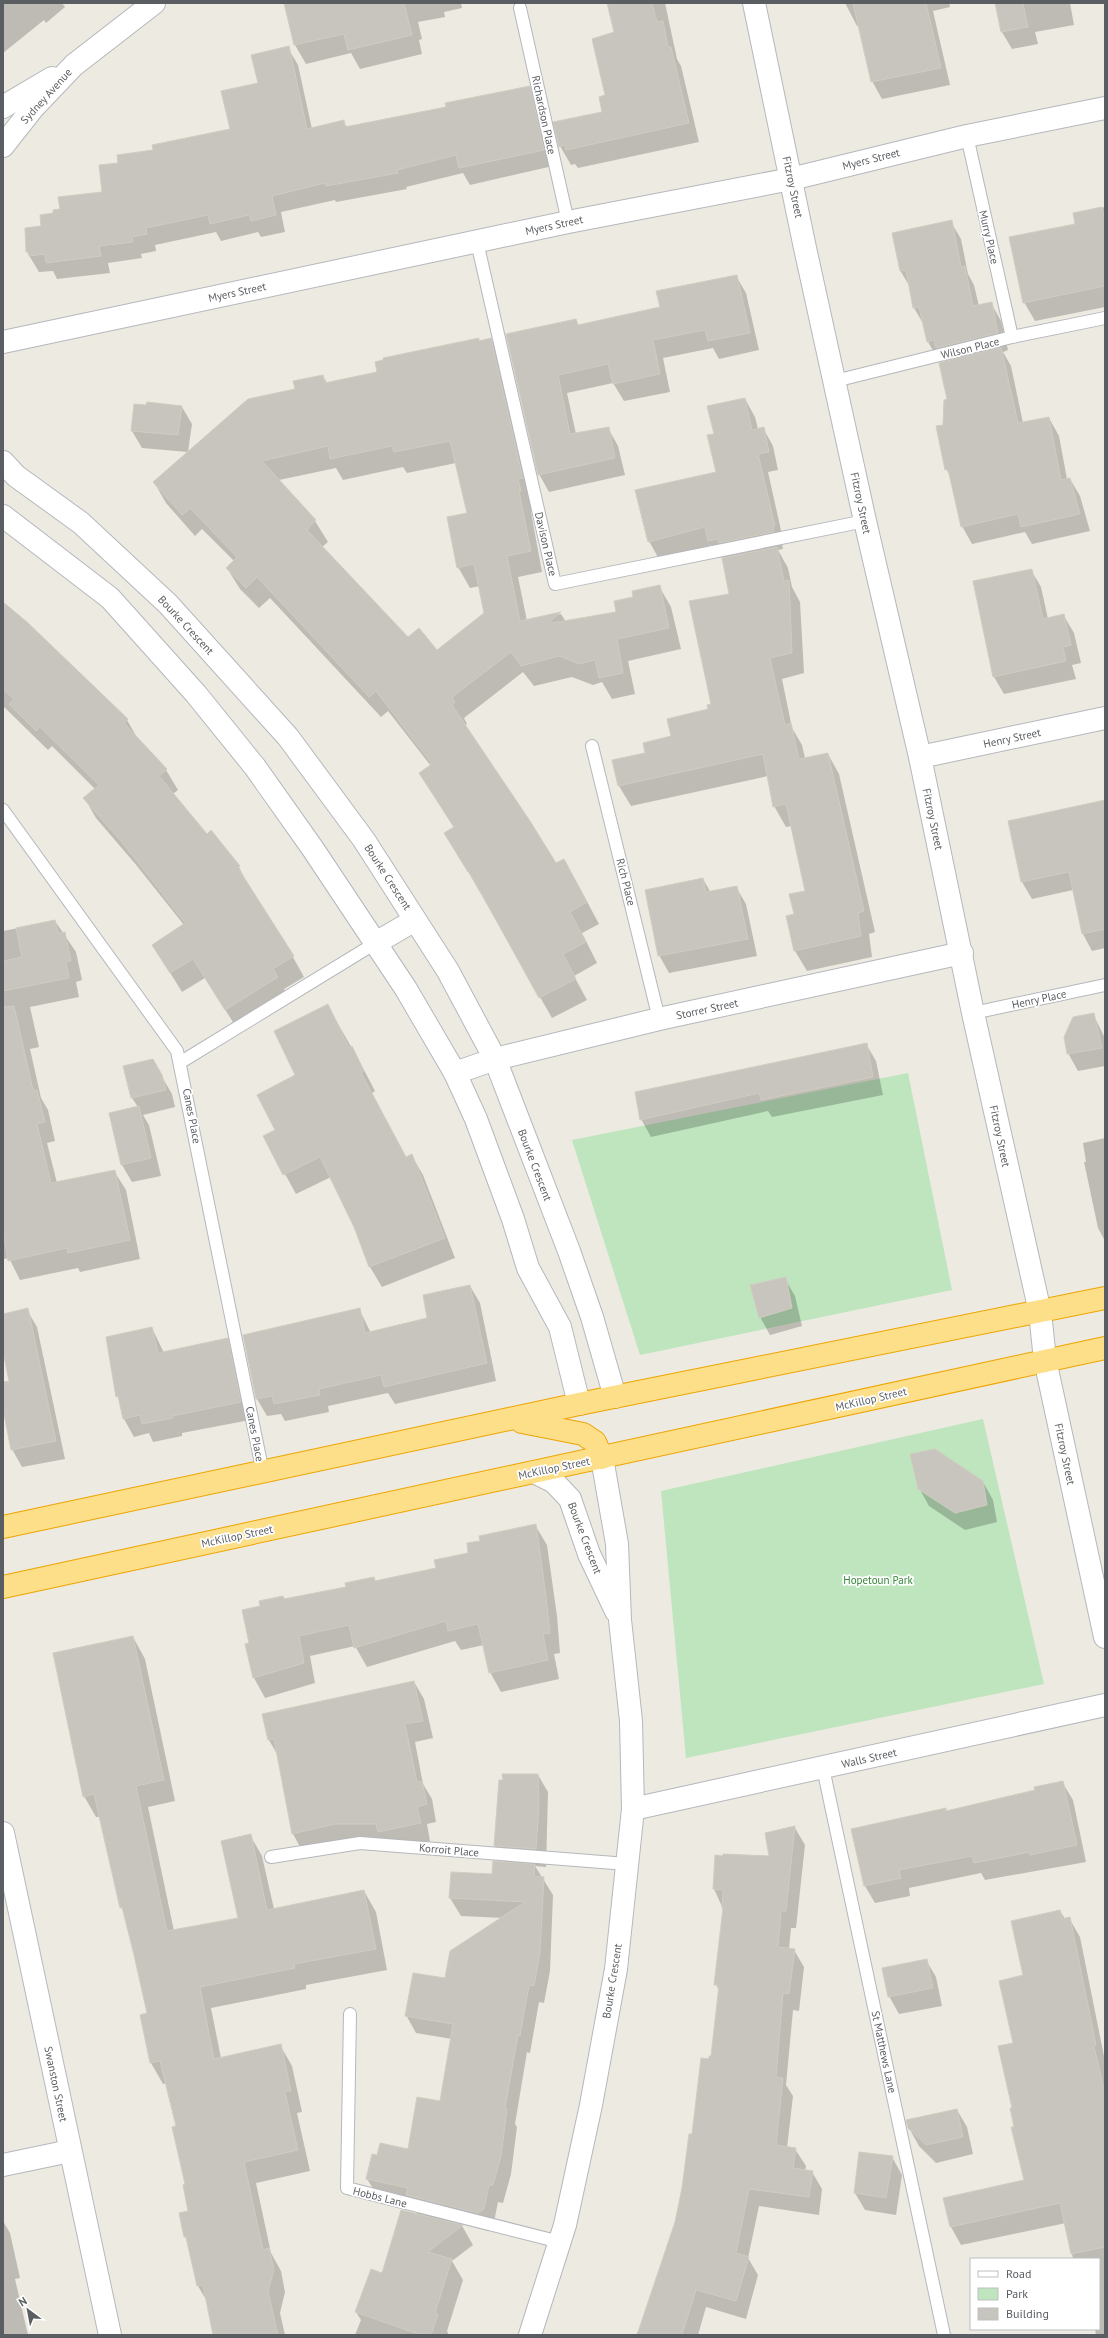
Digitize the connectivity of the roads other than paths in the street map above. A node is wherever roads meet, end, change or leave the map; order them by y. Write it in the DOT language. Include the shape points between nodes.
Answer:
graph roads {
  1 [pos="154,3"];
  2 [pos="754,3"];
  3 [pos="520,8"];
  4 [pos="74,65"];
  5 [pos="3,107"];
  6 [pos="1105,108"];
  7 [pos="966,136"];
  8 [pos="3,146"];
  9 [pos="791,179"];
  10 [pos="568,222"];
  11 [pos="477,242"];
  12 [pos="1105,318"];
  13 [pos="1012,337"];
  14 [pos="3,342"];
  15 [pos="835,381"];
  16 [pos="3,462"];
  17 [pos="3,516"];
  18 [pos="865,521"];
  19 [pos="1105,718"];
  20 [pos="592,746"];
  21 [pos="920,757"];
  22 [pos="3,810"];
  23 [pos="415,920"];
  24 [pos="374,944"];
  25 [pos="962,953"];
  26 [pos="1105,985"];
  27 [pos="973,1013"];
  28 [pos="659,1019"];
  29 [pos="495,1059"];
  30 [pos="181,1062"];
  31 [pos="455,1073"];
  32 [pos="1105,1298"];
  33 [pos="1040,1312"];
  34 [pos="1105,1348"];
  35 [pos="1045,1360"];
  36 [pos="615,1397"];
  37 [pos="579,1404"];
  38 [pos="511,1420"];
  39 [pos="602,1458"];
  40 [pos="534,1472"];
  41 [pos="263,1473"];
  42 [pos="3,1527"];
  43 [pos="3,1587"];
  44 [pos="620,1620"];
  45 [pos="1105,1637"];
  46 [pos="1105,1705"];
  47 [pos="823,1768"];
  48 [pos="633,1809"];
  49 [pos="3,1833"];
  50 [pos="271,1857"];
  51 [pos="627,1864"];
  52 [pos="350,2014"];
  53 [pos="70,2151"];
  54 [pos="3,2165"];
  55 [pos="560,2242"];
  56 [pos="110,2335"];
  57 [pos="530,2335"];
  58 [pos="944,2335"];
  1 -- 4 [label="street, Sydney Avenue"];
  2 -- 9 [label="street, Fitzroy Street"];
  3 -- 10 [label="lane, Richardson Place"];
  4 -- 5 [label="street, Sydney Avenue"];
  4 -- 8 [label="street, Sydney Avenue" via="33,108"];
  6 -- 7 [label="street, Myers Street"];
  7 -- 9 [label="street, Myers Street"];
  7 -- 13 [label="lane, Murry Place"];
  9 -- 10 [label="street, Myers Street"];
  9 -- 15 [label="street, Fitzroy Street"];
  10 -- 11 [label="street, Myers Street"];
  11 -- 14 [label="street, Myers Street"];
  11 -- 18 [label="lane, Davison Place" via="555,584"];
  12 -- 13 [label="lane, Wilson Place"];
  13 -- 15 [label="lane, Wilson Place"];
  15 -- 18 [label="street, Fitzroy Street"];
  16 -- 23 [label="street, Bourke Crescent" via="16,476 71,515 119,556 168,604 288,736 364,840"];
  17 -- 24 [label="street" via="110,598 191,688 255,767 313,849"];
  18 -- 21 [label="street, Fitzroy Street"];
  19 -- 21 [label="street, Henry Street"];
  20 -- 28 [label="lane, Rich Place"];
  21 -- 25 [label="street, Fitzroy Street"];
  22 -- 30 [label="lane, Canes Place" via="171,1041"];
  23 -- 24 [label="street"];
  23 -- 29 [label="street, Bourke Crescent" via="448,971"];
  24 -- 30 [label="lane"];
  24 -- 31 [label="street" via="406,989"];
  25 -- 27 [label="street, Fitzroy Street"];
  25 -- 28 [label="street, Storrer Street"];
  26 -- 27 [label="lane, Henry Place"];
  27 -- 33 [label="street, Fitzroy Street"];
  28 -- 29 [label="street, Storrer Street"];
  29 -- 31 [label="street, Storrer Street"];
  29 -- 36 [label="street, Bourke Crescent" via="569,1251 592,1317"];
  30 -- 41 [label="lane, Canes Place"];
  31 -- 37 [label="street" via="498,1178 528,1268 560,1327"];
  32 -- 33 [label="highway"];
  33 -- 35 [label="street, Fitzroy Street"];
  33 -- 36 [label="highway"];
  34 -- 35 [label="highway, McKillop Street"];
  35 -- 39 [label="highway, McKillop Street"];
  35 -- 45 [label="street, Fitzroy Street"];
  36 -- 37 [label="highway"];
  37 -- 38 [label="highway"];
  38 -- 39 [label="highway" via="583,1434 595,1442"];
  38 -- 41 [label="highway"];
  39 -- 40 [label="highway, McKillop Street"];
  39 -- 44 [label="street, Bourke Crescent" via="617,1544"];
  40 -- 43 [label="highway, McKillop Street"];
  40 -- 44 [label="street, Bourke Crescent" via="554,1482 570,1499 589,1554"];
  41 -- 42 [label="highway"];
  44 -- 48 [label="street, Bourke Crescent" via="631,1720"];
  46 -- 47 [label="street, Walls Street"];
  47 -- 48 [label="street, Walls Street"];
  47 -- 58 [label="lane, St Matthews Lane"];
  48 -- 51 [label="street, Bourke Crescent"];
  49 -- 53 [label="street, Swanston Street"];
  50 -- 51 [label="lane, Korroit Place" via="360,1843"];
  51 -- 55 [label="street, Bourke Crescent" via="616,1969 591,2105"];
  52 -- 55 [label="lane, Hobbs Lane" via="347,2188"];
  53 -- 54 [label="street"];
  53 -- 56 [label="street, Swanston Street"];
  55 -- 57 [label="street, Bourke Crescent"];
}
